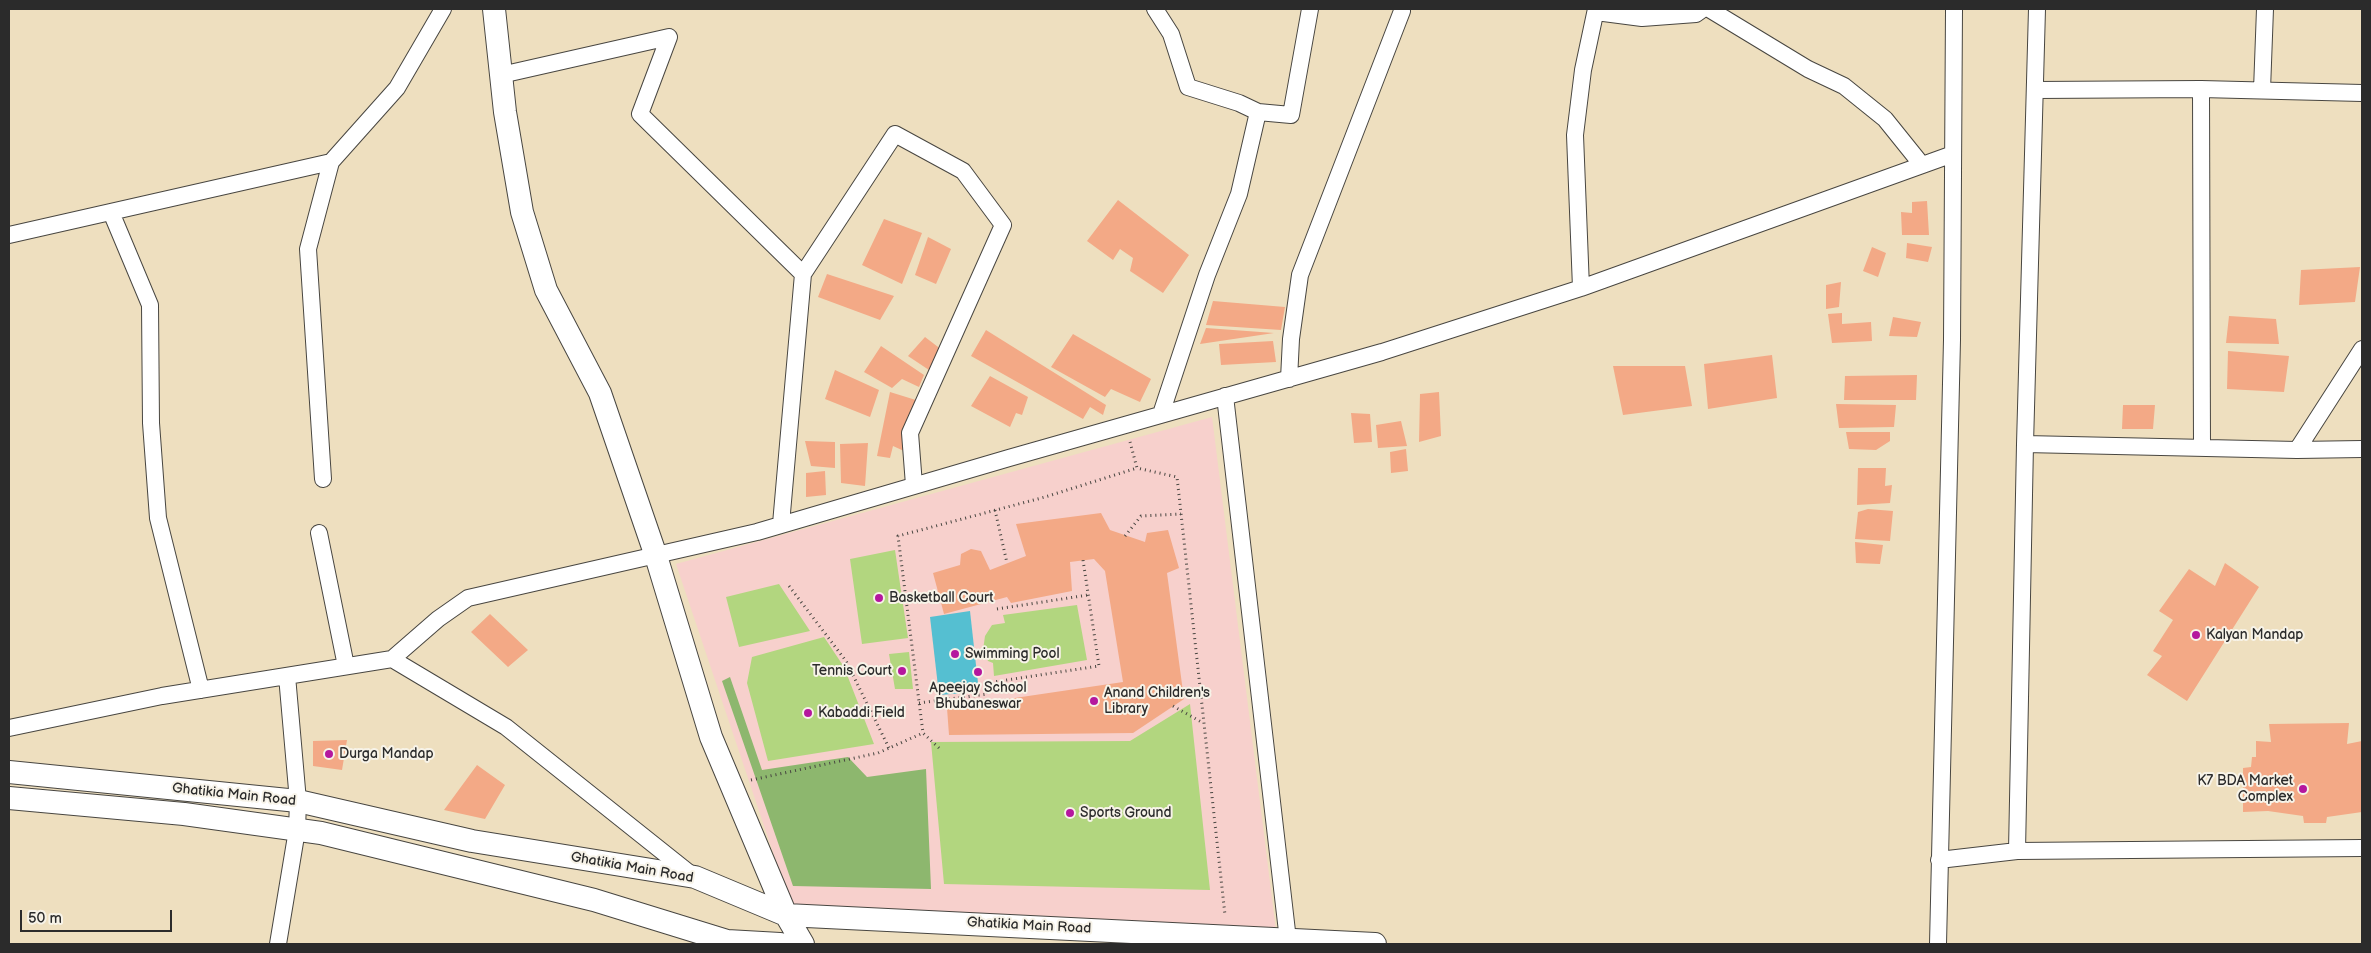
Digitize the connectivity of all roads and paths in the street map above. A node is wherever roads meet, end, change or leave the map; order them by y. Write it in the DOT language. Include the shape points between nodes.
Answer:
graph roads {
  1 [pos="443,9"];
  2 [pos="494,9"];
  3 [pos="1155,9"];
  4 [pos="1310,9"];
  5 [pos="1703,9"];
  6 [pos="1709,9"];
  7 [pos="1954,9"];
  8 [pos="2038,9"];
  9 [pos="2265,9"];
  10 [pos="1596,10"];
  11 [pos="1402,11"];
  12 [pos="501,75"];
  13 [pos="2201,89"];
  14 [pos="2036,90"];
  15 [pos="2262,90"];
  16 [pos="2362,93"];
  17 [pos="1258,112"];
  18 [pos="1953,154"];
  19 [pos="331,162"];
  20 [pos="1922,165"];
  21 [pos="111,212"];
  22 [pos="9,235"];
  23 [pos="803,274"];
  24 [pos="1580,288"];
  25 [pos="2362,349"];
  26 [pos="1289,379"];
  27 [pos="1225,396"];
  28 [pos="1161,414"];
  29 [pos="1125,424"];
  30 [pos="2025,444"];
  31 [pos="2202,448"];
  32 [pos="2362,449"];
  33 [pos="2297,450"];
  34 [pos="1137,468"];
  35 [pos="323,479"];
  36 [pos="914,485"];
  37 [pos="995,510"];
  38 [pos="1181,514"];
  39 [pos="781,524"];
  40 [pos="319,533"];
  41 [pos="1125,536"];
  42 [pos="656,556"];
  43 [pos="1083,560"];
  44 [pos="1007,563"];
  45 [pos="789,586"];
  46 [pos="1088,595"];
  47 [pos="997,609"];
  48 [pos="392,659"];
  49 [pos="346,666"];
  50 [pos="288,676"];
  51 [pos="201,690"];
  52 [pos="919,703"];
  53 [pos="1173,706"];
  54 [pos="1204,723"];
  55 [pos="9,728"];
  56 [pos="923,733"];
  57 [pos="889,748"];
  58 [pos="939,748"];
  59 [pos="9,772"];
  60 [pos="731,784"];
  61 [pos="9,798"];
  62 [pos="298,801"];
  63 [pos="298,830"];
  64 [pos="2362,848"];
  65 [pos="2017,851"];
  66 [pos="1939,860"];
  67 [pos="695,877"];
  68 [pos="786,915"];
  69 [pos="1227,936"];
  70 [pos="1288,940"];
  71 [pos="278,944"];
  72 [pos="780,944"];
  73 [pos="804,944"];
  74 [pos="1376,944"];
  75 [pos="1938,944"];
  1 -- 19 [label="street" via="396,88"];
  2 -- 12 [label="street"];
  3 -- 17 [label="street" via="1171,34 1188,87"];
  4 -- 17 [label="street" via="1291,115"];
  5 -- 10 [label="street" via="1696,14 1642,18"];
  6 -- 20 [label="street" via="1808,69 1844,86 1886,119"];
  7 -- 18 [label="street"];
  8 -- 14 [label="street"];
  9 -- 15 [label="street"];
  10 -- 24 [label="street" via="1583,70 1575,136"];
  11 -- 26 [label="street" via="1300,275"];
  12 -- 23 [label="street" via="669,37 640,114"];
  12 -- 42 [label="street" via="522,212 546,290 600,393"];
  13 -- 14 [label="street"];
  13 -- 15 [label="street"];
  13 -- 31 [label="street"];
  14 -- 30 [label="street"];
  15 -- 16 [label="street"];
  17 -- 28 [label="street" via="1239,194 1207,275"];
  18 -- 20 [label="street"];
  18 -- 66 [label="street" via="1952,340"];
  19 -- 21 [label="street"];
  19 -- 35 [label="street" via="308,249"];
  20 -- 24 [label="street"];
  21 -- 22 [label="street"];
  21 -- 51 [label="street" via="150,305 151,423 158,518"];
  23 -- 36 [label="street" via="895,134 963,171 1002,226 910,432"];
  23 -- 39 [label="street"];
  24 -- 26 [label="street"];
  25 -- 33 [label="street"];
  26 -- 27 [label="street"];
  27 -- 28 [label="street"];
  27 -- 70 [label="street"];
  28 -- 29 [label="street"];
  29 -- 34 [label="path"];
  29 -- 36 [label="street"];
  30 -- 31 [label="street"];
  30 -- 65 [label="street"];
  31 -- 33 [label="street"];
  32 -- 33 [label="street"];
  34 -- 37 [label="path"];
  34 -- 38 [label="path" via="1177,477"];
  36 -- 39 [label="street"];
  37 -- 44 [label="path"];
  37 -- 52 [label="path" via="898,536"];
  38 -- 41 [label="path" via="1141,516"];
  38 -- 54 [label="path"];
  39 -- 42 [label="street"];
  40 -- 49 [label="street"];
  42 -- 48 [label="street" via="468,598"];
  42 -- 60 [label="street" via="711,737"];
  43 -- 46 [label="path"];
  45 -- 57 [label="path" via="846,661"];
  46 -- 47 [label="path"];
  46 -- 52 [label="path" via="1099,666 987,683 988,694"];
  48 -- 49 [label="street"];
  48 -- 67 [label="street" via="506,727"];
  49 -- 50 [label="street"];
  50 -- 51 [label="street"];
  50 -- 62 [label="street"];
  51 -- 55 [label="street"];
  52 -- 56 [label="path"];
  53 -- 54 [label="path"];
  54 -- 69 [label="path"];
  56 -- 57 [label="path"];
  56 -- 58 [label="path"];
  57 -- 60 [label="path"];
  59 -- 62 [label="street, Ghatikia Main Road"];
  60 -- 68 [label="street"];
  61 -- 63 [label="street, Ghatikia Main Road" via="184,814"];
  62 -- 63 [label="street"];
  62 -- 67 [label="street, Ghatikia Main Road" via="472,841"];
  63 -- 71 [label="street"];
  63 -- 72 [label="street, Ghatikia Main Road" via="594,900 727,941"];
  64 -- 65 [label="street"];
  65 -- 66 [label="street"];
  66 -- 75 [label="street"];
  67 -- 68 [label="street, Ghatikia Main Road"];
  68 -- 69 [label="street, Ghatikia Main Road"];
  68 -- 73 [label="street"];
  69 -- 70 [label="street, Ghatikia Main Road"];
  70 -- 74 [label="street, Ghatikia Main Road"];
}
